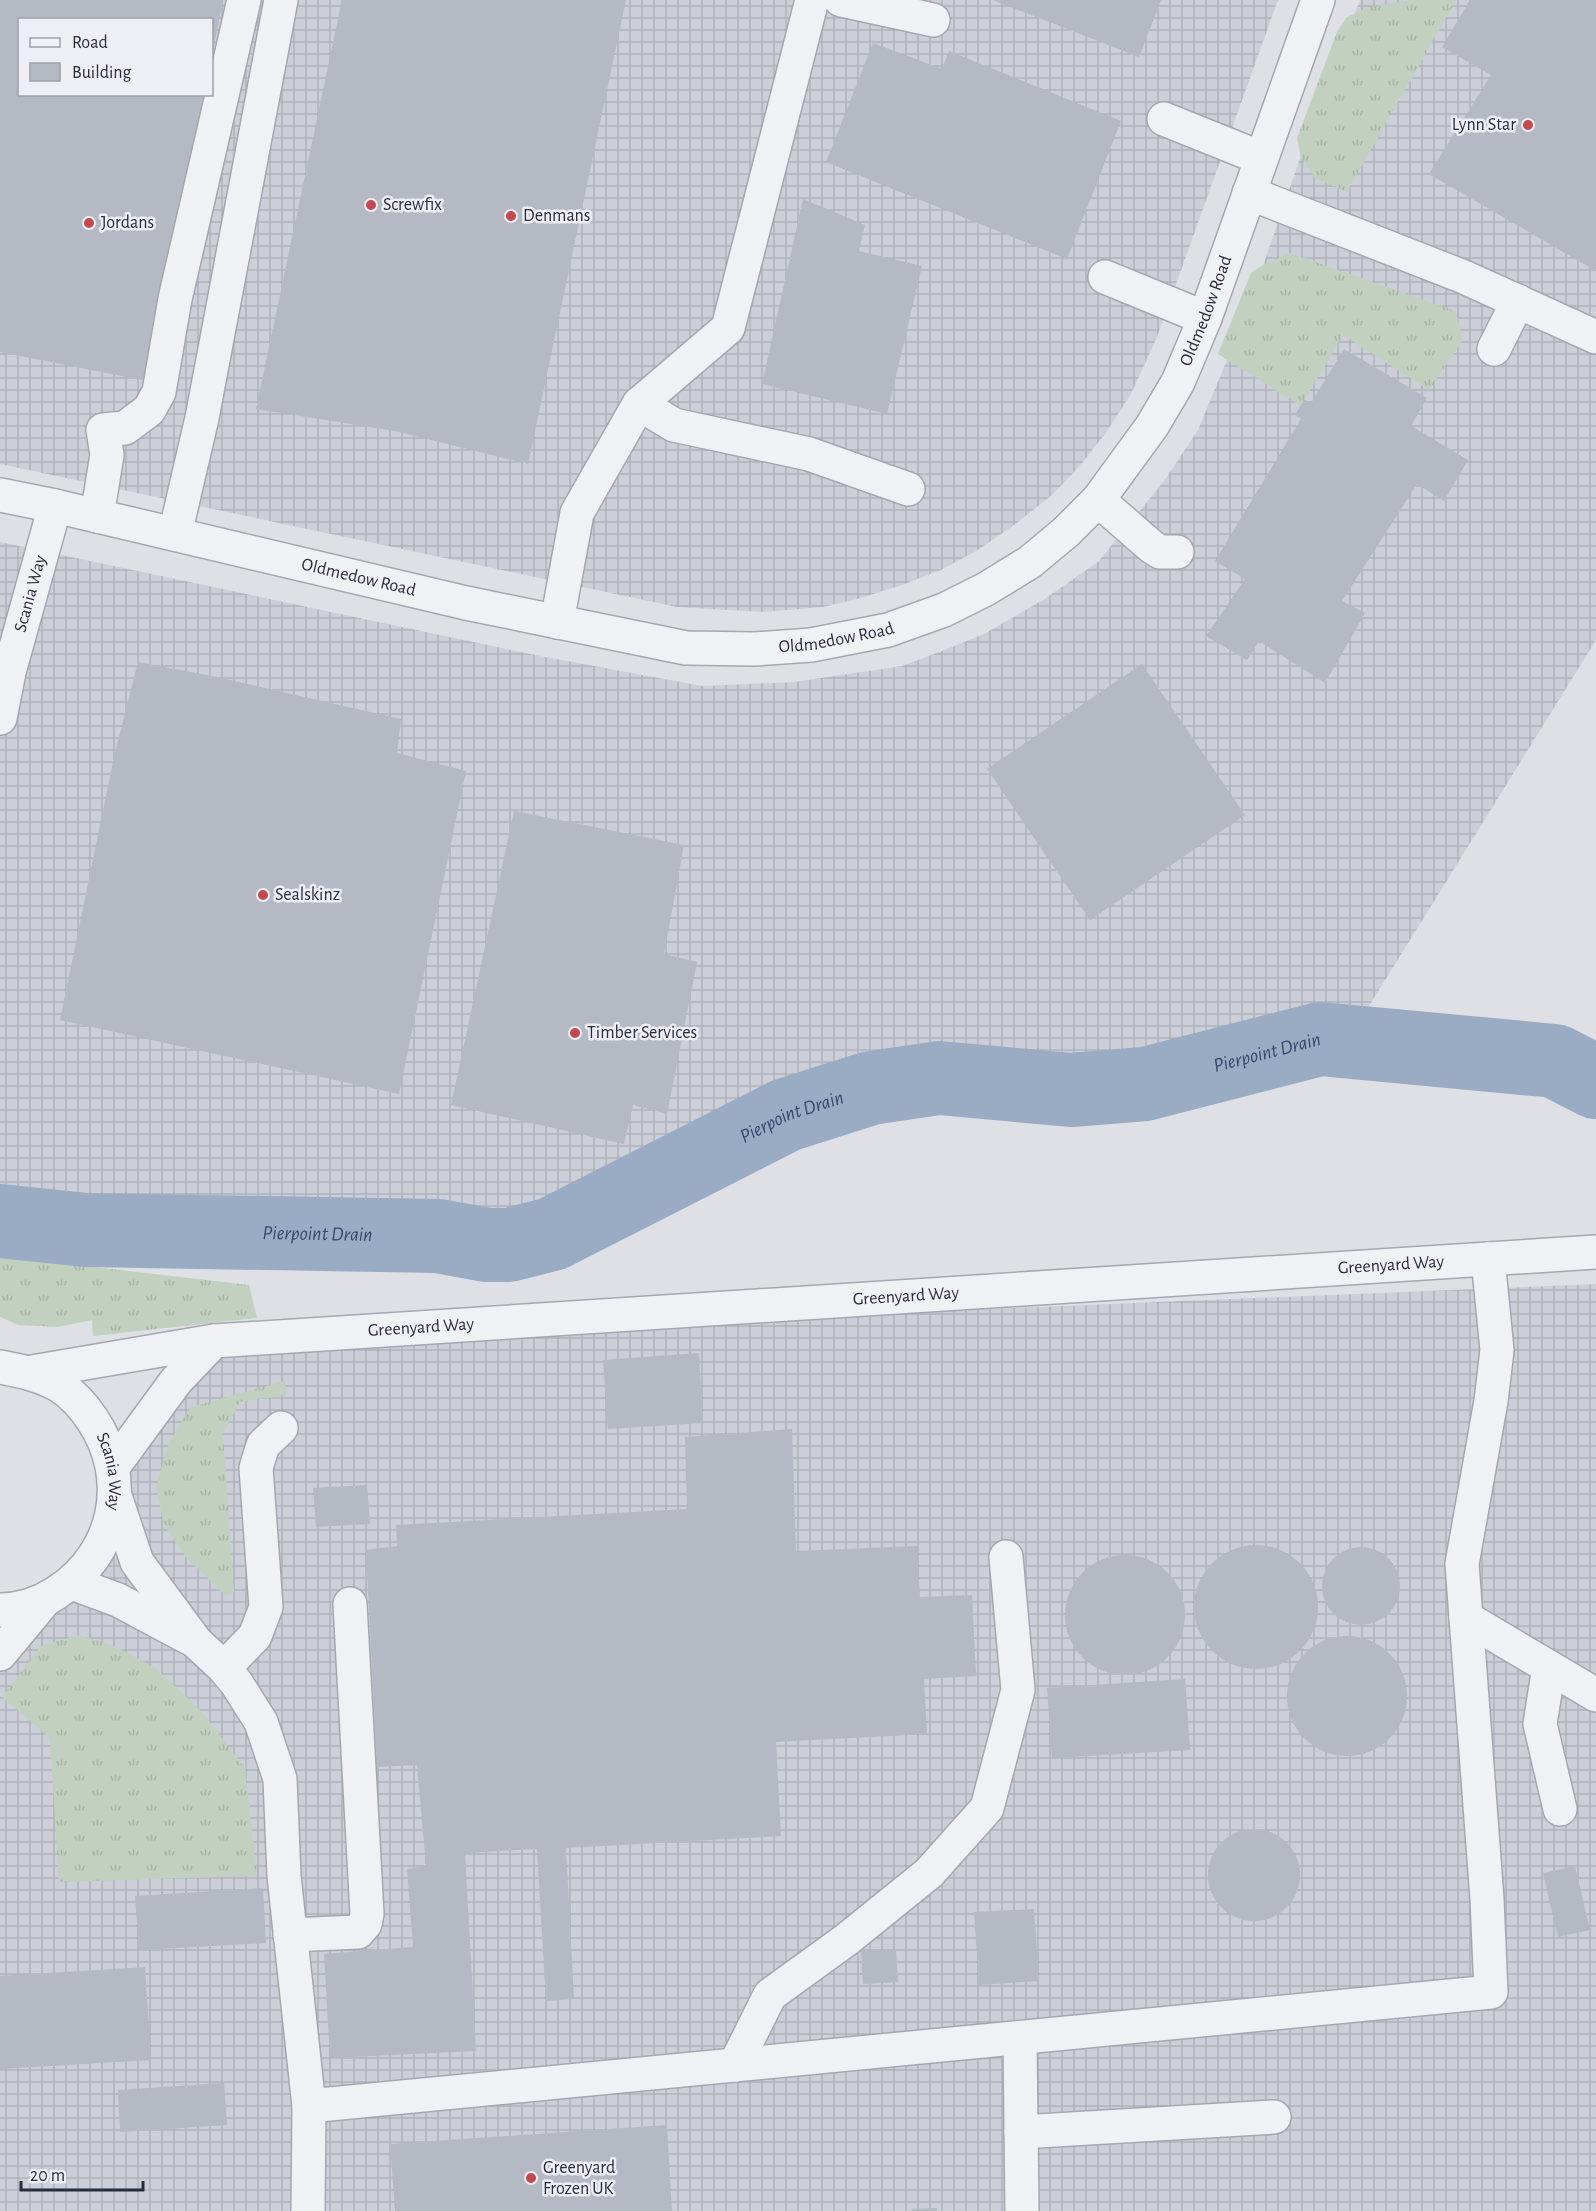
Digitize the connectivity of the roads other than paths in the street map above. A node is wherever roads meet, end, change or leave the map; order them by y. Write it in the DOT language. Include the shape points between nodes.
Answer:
graph roads {
  1 [pos="244,0"];
  2 [pos="281,0"];
  3 [pos="812,0"];
  4 [pos="841,0"];
  5 [pos="1318,0"];
  6 [pos="933,20"];
  7 [pos="1164,119"];
  8 [pos="1261,158"];
  9 [pos="1249,193"];
  10 [pos="1105,277"];
  11 [pos="1518,301"];
  12 [pos="1205,318"];
  13 [pos="1596,337"];
  14 [pos="1494,349"];
  15 [pos="639,404"];
  16 [pos="908,489"];
  17 [pos="0,495"];
  18 [pos="1098,500"];
  19 [pos="55,506"];
  20 [pos="97,516"];
  21 [pos="175,534"];
  22 [pos="1177,552"];
  23 [pos="557,622"];
  24 [pos="4,671"];
  25 [pos="0,718"];
  26 [pos="1596,1252"];
  27 [pos="1488,1259"];
  28 [pos="214,1341"];
  29 [pos="0,1366"];
  30 [pos="32,1372"];
  31 [pos="281,1428"];
  32 [pos="114,1481"];
  33 [pos="1006,1557"];
  34 [pos="72,1583"];
  35 [pos="44,1600"];
  36 [pos="350,1604"];
  37 [pos="0,1610"];
  38 [pos="1466,1618"];
  39 [pos="196,1642"];
  40 [pos="0,1654"];
  41 [pos="1549,1666"];
  42 [pos="224,1668"];
  43 [pos="1596,1695"];
  44 [pos="1560,1809"];
  45 [pos="290,1935"];
  46 [pos="1020,2038"];
  47 [pos="735,2065"];
  48 [pos="309,2106"];
  49 [pos="1274,2117"];
  50 [pos="1021,2132"];
  51 [pos="308,2211"];
  52 [pos="1022,2211"];
  1 -- 20 [label="street" via="175,299 159,392 149,410 125,428 103,430 107,455"];
  2 -- 21 [label="street" via="202,418"];
  3 -- 15 [label="street" via="728,328"];
  4 -- 6 [label="street"];
  5 -- 8 [label="street, Oldmedow Road"];
  7 -- 8 [label="street"];
  8 -- 9 [label="street, Oldmedow Road"];
  9 -- 11 [label="street"];
  9 -- 12 [label="street, Oldmedow Road"];
  10 -- 12 [label="street"];
  11 -- 13 [label="street"];
  11 -- 14 [label="street"];
  12 -- 18 [label="street, Oldmedow Road" via="1178,382 1126,465"];
  15 -- 16 [label="street" via="674,425 809,454"];
  15 -- 23 [label="street" via="578,513"];
  17 -- 19 [label="street, Oldmedow Road"];
  18 -- 22 [label="street" via="1152,547 1160,552"];
  18 -- 23 [label="street, Oldmedow Road" via="1030,562 944,610 888,630 811,645 686,648"];
  19 -- 20 [label="street, Oldmedow Road"];
  19 -- 24 [label="street, Scania Way"];
  20 -- 21 [label="street, Oldmedow Road"];
  21 -- 23 [label="street, Oldmedow Road"];
  24 -- 25 [label="street, Scania Way"];
  26 -- 27 [label="street, Greenyard Way"];
  27 -- 28 [label="street, Greenyard Way"];
  27 -- 38 [label="street" via="1497,1350 1462,1564"];
  28 -- 30 [label="street, Greenyard Way"];
  28 -- 32 [label="street" via="176,1381"];
  29 -- 30 [label="street, Scania Way"];
  30 -- 32 [label="street, Scania Way" via="61,1387 85,1409 103,1436"];
  31 -- 42 [label="street" via="264,1445 256,1468 266,1607 255,1636"];
  32 -- 34 [label="street, Scania Way" via="109,1526 94,1558"];
  32 -- 39 [label="street" via="137,1562"];
  33 -- 47 [label="street" via="1018,1690 987,1808 929,1873 770,1995"];
  34 -- 35 [label="street, Scania Way"];
  34 -- 39 [label="street" via="118,1600"];
  35 -- 37 [label="street, Scania Way"];
  35 -- 40 [label="street"];
  36 -- 45 [label="street" via="367,1914 358,1932"];
  38 -- 41 [label="street"];
  38 -- 46 [label="street" via="1491,1992"];
  39 -- 42 [label="street"];
  41 -- 43 [label="street"];
  41 -- 44 [label="street" via="1540,1724"];
  42 -- 45 [label="street" via="261,1722 280,1779"];
  45 -- 48 [label="street"];
  46 -- 47 [label="street"];
  46 -- 50 [label="street"];
  47 -- 48 [label="street"];
  48 -- 51 [label="street"];
  49 -- 50 [label="street"];
  50 -- 52 [label="street"];
}
